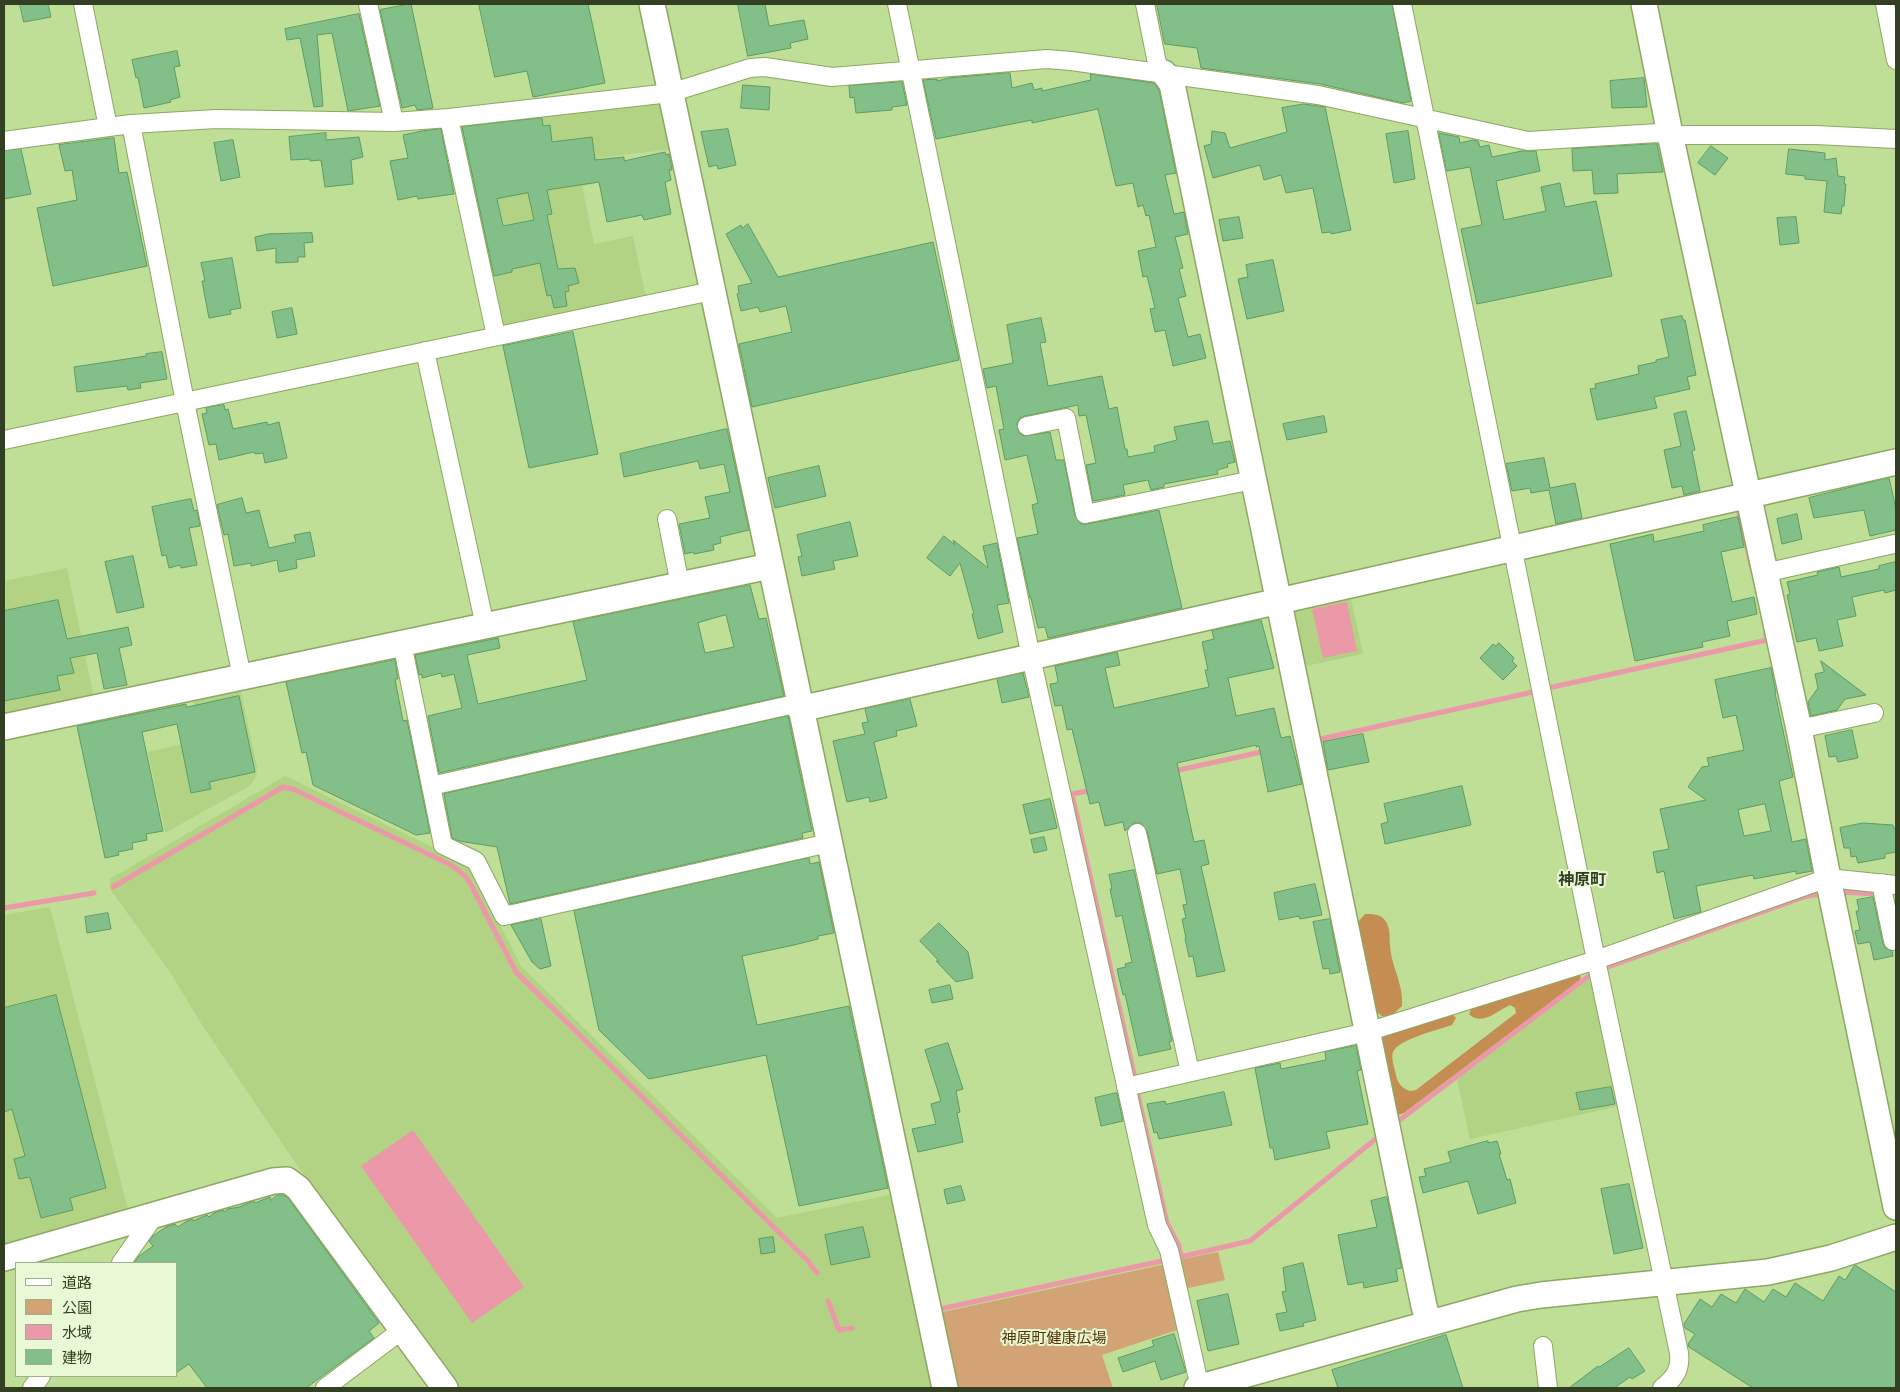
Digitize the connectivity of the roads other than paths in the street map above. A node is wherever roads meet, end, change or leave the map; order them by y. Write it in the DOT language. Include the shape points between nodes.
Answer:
graph roads {
  1 [pos="82,4"];
  2 [pos="368,4"];
  3 [pos="652,4"];
  4 [pos="898,4"];
  5 [pos="1145,4"];
  6 [pos="1402,4"];
  7 [pos="1644,4"];
  8 [pos="1885,4"];
  9 [pos="1896,60"];
  10 [pos="910,70"];
  11 [pos="1164,73"];
  12 [pos="670,93"];
  13 [pos="449,118"];
  14 [pos="1424,118"];
  15 [pos="394,122"];
  16 [pos="131,124"];
  17 [pos="108,127"];
  18 [pos="1670,134"];
  19 [pos="1896,139"];
  20 [pos="4,141"];
  21 [pos="712,291"];
  22 [pos="496,336"];
  23 [pos="425,351"];
  24 [pos="184,402"];
  25 [pos="1027,426"];
  26 [pos="4,440"];
  27 [pos="1896,462"];
  28 [pos="1253,480"];
  29 [pos="1748,496"];
  30 [pos="667,519"];
  31 [pos="1894,544"];
  32 [pos="1512,549"];
  33 [pos="770,566"];
  34 [pos="1764,573"];
  35 [pos="680,585"];
  36 [pos="1278,601"];
  37 [pos="485,626"];
  38 [pos="402,643"];
  39 [pos="1031,657"];
  40 [pos="242,677"];
  41 [pos="800,706"];
  42 [pos="1874,713"];
  43 [pos="4,727"];
  44 [pos="1798,729"];
  45 [pos="431,786"];
  46 [pos="1137,833"];
  47 [pos="829,843"];
  48 [pos="1828,878"];
  49 [pos="1889,884"];
  50 [pos="1893,940"];
  51 [pos="1596,960"];
  52 [pos="1367,1032"];
  53 [pos="1190,1072"];
  54 [pos="1126,1087"];
  55 [pos="1896,1207"];
  56 [pos="156,1214"];
  57 [pos="1896,1237"];
  58 [pos="4,1258"];
  59 [pos="122,1262"];
  60 [pos="1664,1283"];
  61 [pos="1429,1324"];
  62 [pos="402,1330"];
  63 [pos="1543,1346"];
  64 [pos="40,1377"];
  65 [pos="32,1388"];
  66 [pos="326,1388"];
  67 [pos="445,1388"];
  68 [pos="945,1388"];
  69 [pos="1199,1388"];
  70 [pos="1548,1388"];
  71 [pos="1662,1388"];
  1 -- 17 [label="street"];
  2 -- 15 [label="street"];
  3 -- 12 [label="street"];
  4 -- 10 [label="street"];
  5 -- 11 [label="street" via="1157,63"];
  6 -- 14 [label="street"];
  7 -- 18 [label="street"];
  8 -- 9 [label="street"];
  10 -- 11 [label="street" via="1047,59"];
  10 -- 12 [label="street" via="832,77 765,67 750,68"];
  10 -- 39 [label="street"];
  11 -- 14 [label="street" via="1318,95"];
  11 -- 28 [label="street" via="1172,84"];
  12 -- 13 [label="street"];
  12 -- 21 [label="street"];
  13 -- 15 [label="street"];
  13 -- 22 [label="street"];
  14 -- 18 [label="street" via="1528,141"];
  14 -- 32 [label="street"];
  15 -- 16 [label="street" via="216,120"];
  16 -- 17 [label="street"];
  16 -- 24 [label="street"];
  17 -- 20 [label="street"];
  18 -- 19 [label="street" via="1786,134"];
  18 -- 29 [label="street"];
  21 -- 22 [label="street"];
  21 -- 33 [label="street"];
  22 -- 23 [label="street"];
  23 -- 24 [label="street"];
  23 -- 37 [label="street"];
  24 -- 26 [label="street"];
  24 -- 40 [label="street"];
  25 -- 28 [label="street" via="1066,418 1085,514"];
  27 -- 29 [label="street"];
  28 -- 36 [label="street"];
  29 -- 32 [label="street"];
  29 -- 34 [label="street"];
  30 -- 35 [label="street"];
  31 -- 34 [label="street"];
  32 -- 36 [label="street"];
  32 -- 51 [label="street"];
  33 -- 35 [label="street"];
  33 -- 41 [label="street"];
  34 -- 44 [label="street"];
  35 -- 37 [label="street"];
  36 -- 39 [label="street"];
  36 -- 52 [label="street"];
  37 -- 38 [label="street"];
  38 -- 40 [label="street"];
  38 -- 45 [label="street"];
  39 -- 41 [label="street"];
  39 -- 54 [label="street"];
  40 -- 43 [label="street"];
  41 -- 45 [label="street"];
  41 -- 47 [label="street"];
  42 -- 44 [label="street"];
  44 -- 48 [label="street"];
  45 -- 47 [label="street" via="443,845 476,861 504,916"];
  46 -- 53 [label="street"];
  47 -- 68 [label="street"];
  48 -- 49 [label="street"];
  48 -- 51 [label="street"];
  48 -- 55 [label="street"];
  49 -- 50 [label="street"];
  51 -- 52 [label="street"];
  51 -- 60 [label="street"];
  52 -- 53 [label="street"];
  52 -- 61 [label="street"];
  53 -- 54 [label="street"];
  54 -- 69 [label="street" via="1157,1225 1169,1250"];
  56 -- 58 [label="street"];
  56 -- 59 [label="street"];
  56 -- 62 [label="street" via="273,1181 287,1180 298,1188"];
  57 -- 60 [label="street" via="1789,1268"];
  60 -- 61 [label="street" via="1517,1299"];
  60 -- 71 [label="street" via="1680,1362 1673,1380"];
  61 -- 69 [label="street"];
  62 -- 66 [label="street"];
  62 -- 67 [label="street"];
  63 -- 70 [label="street"];
  64 -- 65 [label="street"];
}
